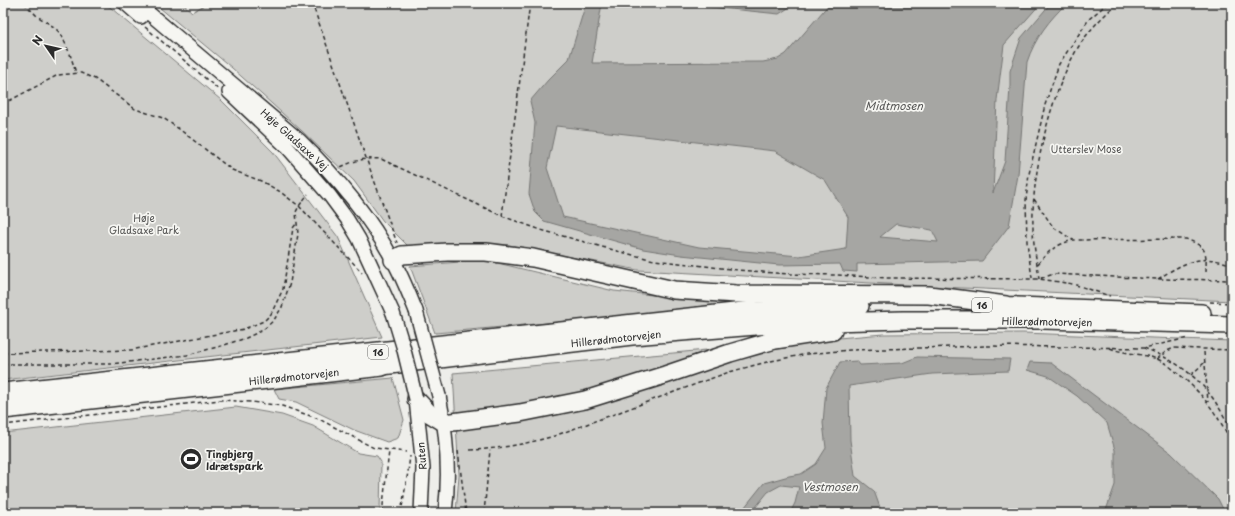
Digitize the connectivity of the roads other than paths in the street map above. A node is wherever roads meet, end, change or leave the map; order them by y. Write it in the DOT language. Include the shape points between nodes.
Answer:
graph roads {
  1 [pos="125,3"];
  2 [pos="137,3"];
  3 [pos="398,258"];
  4 [pos="382,288"];
  5 [pos="1006,305"];
  6 [pos="754,311"];
  7 [pos="1232,314"];
  8 [pos="903,320"];
  9 [pos="1232,325"];
  10 [pos="382,366"];
  11 [pos="3,393"];
  12 [pos="416,399"];
  13 [pos="3,409"];
  14 [pos="445,423"];
  15 [pos="422,513"];
  16 [pos="445,513"];
  1 -- 4 [label="street, Høje Gladsaxe Vej" via="215,79 288,148 347,218"];
  2 -- 3 [label="street, Høje Gladsaxe Vej" via="324,164"];
  3 -- 4 [label="street" via="384,275"];
  3 -- 5 [label="main road" via="447,252 486,252 533,258 674,290 736,294 929,296"];
  3 -- 14 [label="street, Høje Gladsaxe Vej, bridge" via="416,310"];
  4 -- 12 [label="street, Høje Gladsaxe Vej, bridge" via="393,313"];
  5 -- 6 [label="main road, Hillerødmotorvejen / 16" via="876,305"];
  5 -- 7 [label="main road, Hillerødmotorvejen / 16"];
  6 -- 11 [label="highway, Hillerødmotorvejen / 16"];
  8 -- 9 [label="main road, Hillerødmotorvejen / 16" via="1042,320"];
  8 -- 10 [label="main road, Hillerødmotorvejen / 16" via="794,323 640,335"];
  8 -- 14 [label="main road" via="775,340 585,400 520,413"];
  10 -- 13 [label="highway, Hillerødmotorvejen / 16"];
  12 -- 14 [label="main road" via="430,414"];
  12 -- 15 [label="street, Ruten" via="423,468"];
  14 -- 16 [label="street" via="448,466"];
}
